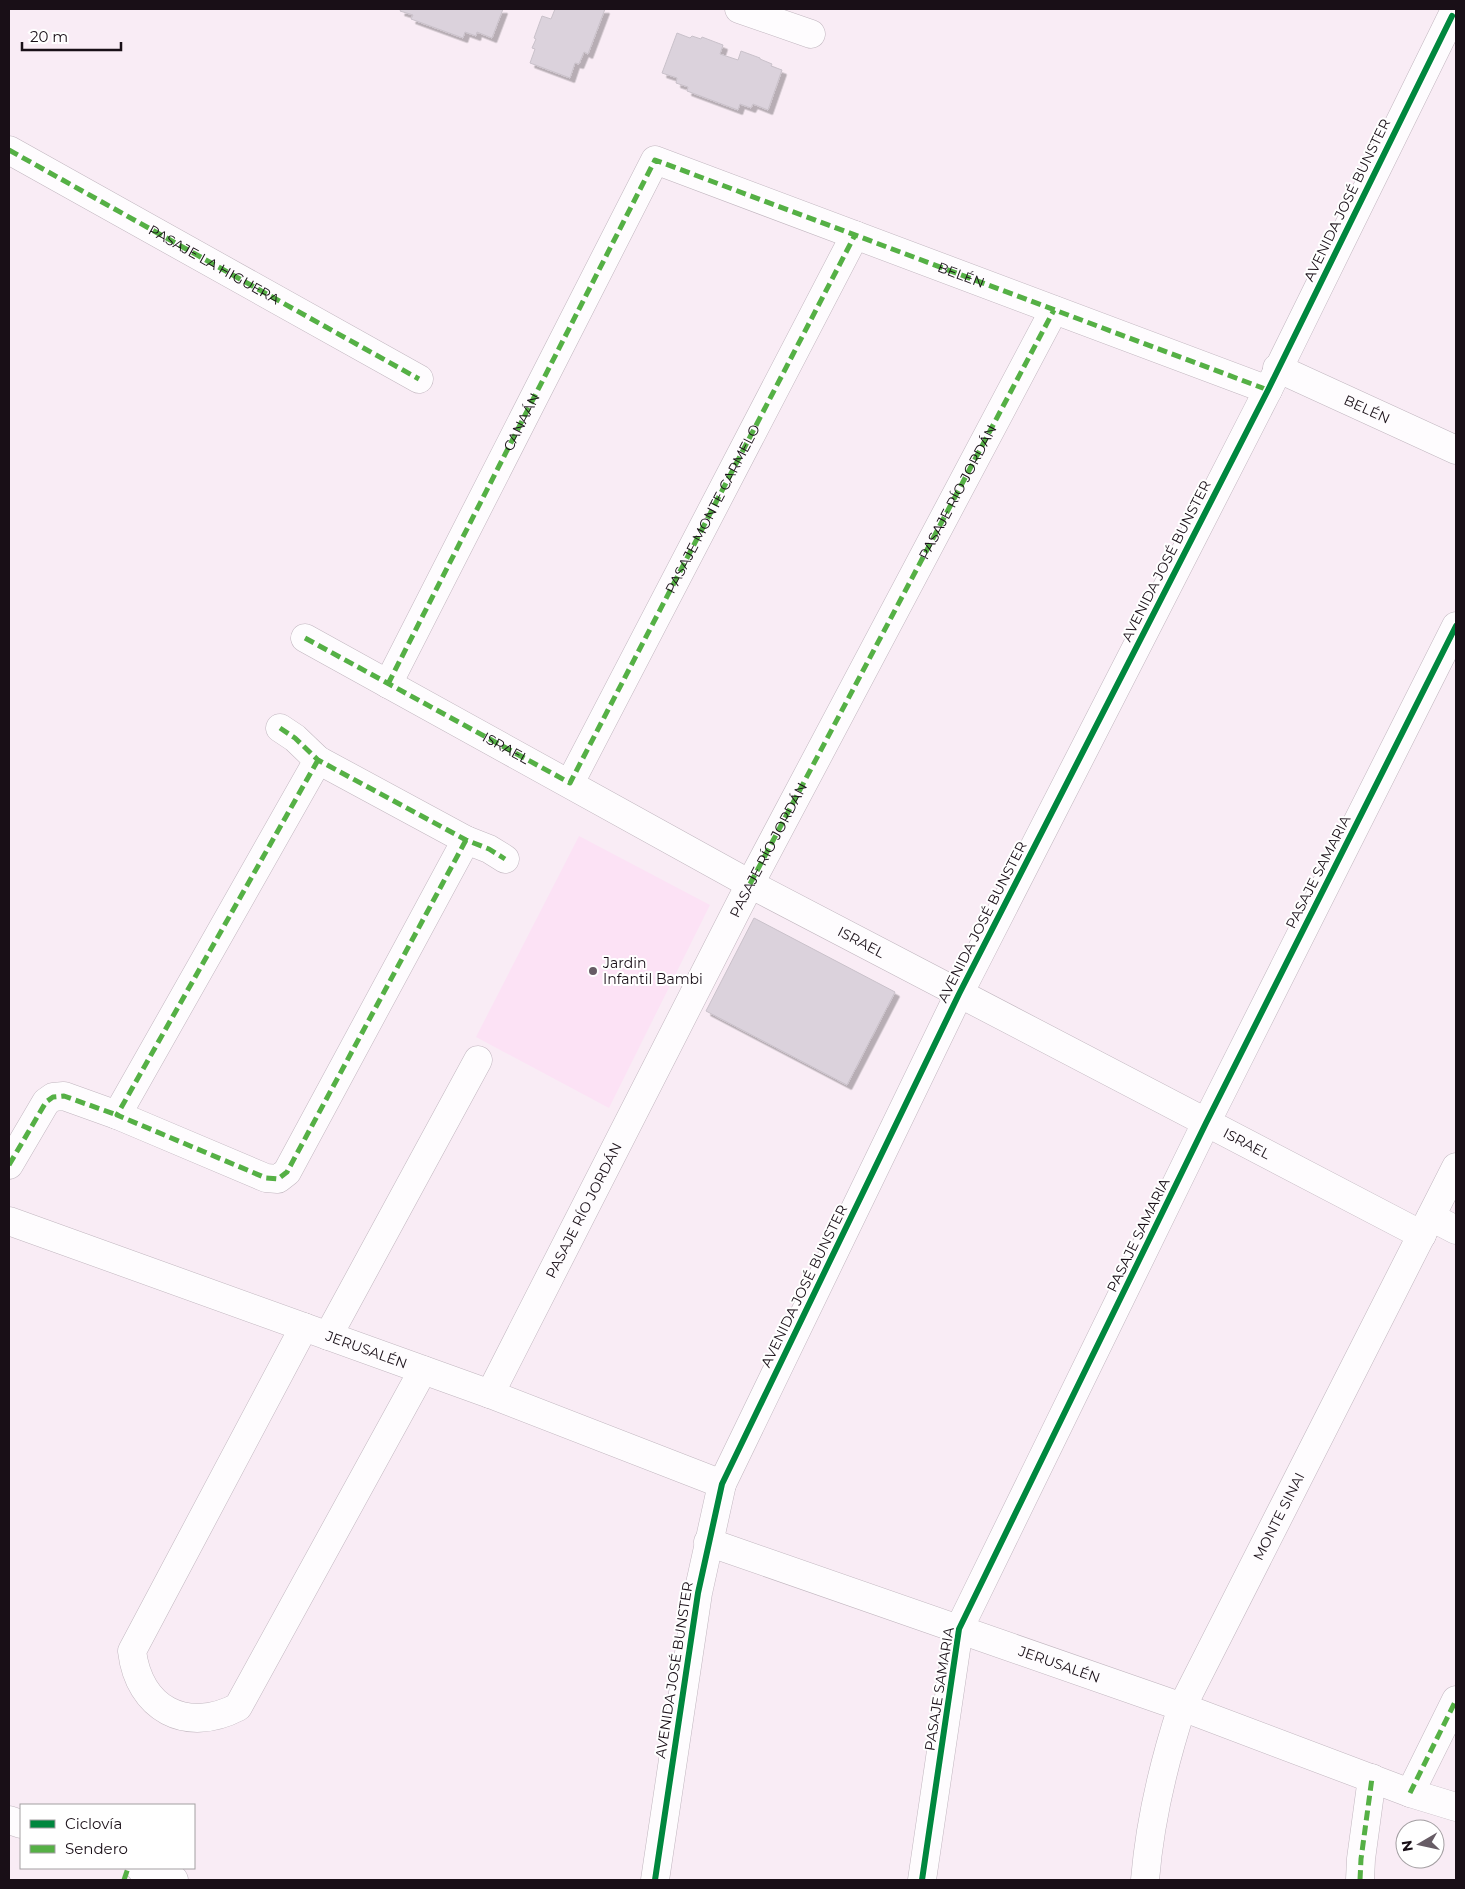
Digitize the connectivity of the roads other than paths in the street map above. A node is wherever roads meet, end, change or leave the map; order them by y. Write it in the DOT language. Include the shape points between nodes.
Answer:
graph roads {
  1 [pos="739,9"];
  2 [pos="1452,16"];
  3 [pos="811,34"];
  4 [pos="9,150"];
  5 [pos="655,160"];
  6 [pos="856,235"];
  7 [pos="1054,310"];
  8 [pos="419,379"];
  9 [pos="1272,379"];
  10 [pos="1456,450"];
  11 [pos="1456,626"];
  12 [pos="305,638"];
  13 [pos="388,684"];
  14 [pos="280,728"];
  15 [pos="318,760"];
  16 [pos="570,784"];
  17 [pos="466,840"];
  18 [pos="505,859"];
  19 [pos="750,884"];
  20 [pos="959,994"];
  21 [pos="478,1060"];
  22 [pos="116,1115"];
  23 [pos="1206,1123"];
  24 [pos="9,1165"];
  25 [pos="1456,1167"];
  26 [pos="9,1220"];
  27 [pos="1426,1226"];
  28 [pos="1456,1230"];
  29 [pos="316,1331"];
  30 [pos="424,1370"];
  31 [pos="490,1394"];
  32 [pos="722,1484"];
  33 [pos="708,1542"];
  34 [pos="959,1629"];
  35 [pos="1456,1700"];
  36 [pos="1182,1707"];
  37 [pos="1372,1778"];
  38 [pos="1410,1793"];
  39 [pos="1456,1807"];
  40 [pos="143,1869"];
  41 [pos="174,1880"];
  42 [pos="655,1880"];
  43 [pos="922,1880"];
  44 [pos="1145,1880"];
  45 [pos="1360,1880"];
  1 -- 3 [label="street"];
  2 -- 9 [label="street, AVENIDA JOSÉ BUNSTER"];
  4 -- 8 [label="street, PASAJE LA HIGUERA"];
  5 -- 6 [label="street, BELÉN"];
  5 -- 13 [label="street, CANAÁN"];
  6 -- 7 [label="street, BELÉN"];
  6 -- 16 [label="street, PASAJE MONTE CARMELO"];
  7 -- 9 [label="street, BELÉN"];
  7 -- 19 [label="street, PASAJE RÍO JORDÁN"];
  9 -- 10 [label="street, BELÉN"];
  9 -- 20 [label="street, AVENIDA JOSÉ BUNSTER"];
  11 -- 23 [label="street, PASAJE SAMARIA"];
  12 -- 13 [label="street, ISRAEL"];
  13 -- 16 [label="street, ISRAEL"];
  14 -- 15 [label="street"];
  15 -- 17 [label="street"];
  15 -- 22 [label="street"];
  16 -- 19 [label="street, ISRAEL"];
  17 -- 18 [label="street"];
  17 -- 22 [label="street" via="287,1172 278,1179 266,1178"];
  19 -- 20 [label="street, ISRAEL"];
  19 -- 31 [label="street, PASAJE RÍO JORDÁN"];
  20 -- 23 [label="street, ISRAEL"];
  20 -- 32 [label="street, AVENIDA JOSÉ BUNSTER"];
  21 -- 29 [label="street"];
  22 -- 24 [label="street" via="64,1096 53,1097 46,1102"];
  23 -- 27 [label="street, ISRAEL"];
  23 -- 34 [label="street, PASAJE SAMARIA"];
  25 -- 27 [label="street, MONTE SINAI"];
  26 -- 29 [label="street, JERUSALÉN"];
  27 -- 28 [label="street, ISRAEL"];
  27 -- 36 [label="street, MONTE SINAI"];
  29 -- 30 [label="street, JERUSALÉN"];
  29 -- 30 [label="street" via="132,1651 136,1672 145,1691 160,1706 180,1716 210,1718 238,1707"];
  30 -- 31 [label="street, JERUSALÉN"];
  31 -- 32 [label="street, JERUSALÉN"];
  32 -- 33 [label="street, AVENIDA JOSÉ BUNSTER"];
  33 -- 34 [label="street, JERUSALÉN"];
  33 -- 42 [label="street, AVENIDA JOSÉ BUNSTER"];
  34 -- 36 [label="street, JERUSALÉN"];
  34 -- 43 [label="street, PASAJE SAMARIA"];
  35 -- 38 [label="street"];
  36 -- 37 [label="street, JERUSALÉN"];
  36 -- 44 [label="street, MONTE SINAI" via="1155,1800"];
  37 -- 38 [label="street, JERUSALÉN"];
  37 -- 45 [label="street"];
  38 -- 39 [label="street, JERUSALÉN"];
  40 -- 41 [label="street"];
}
